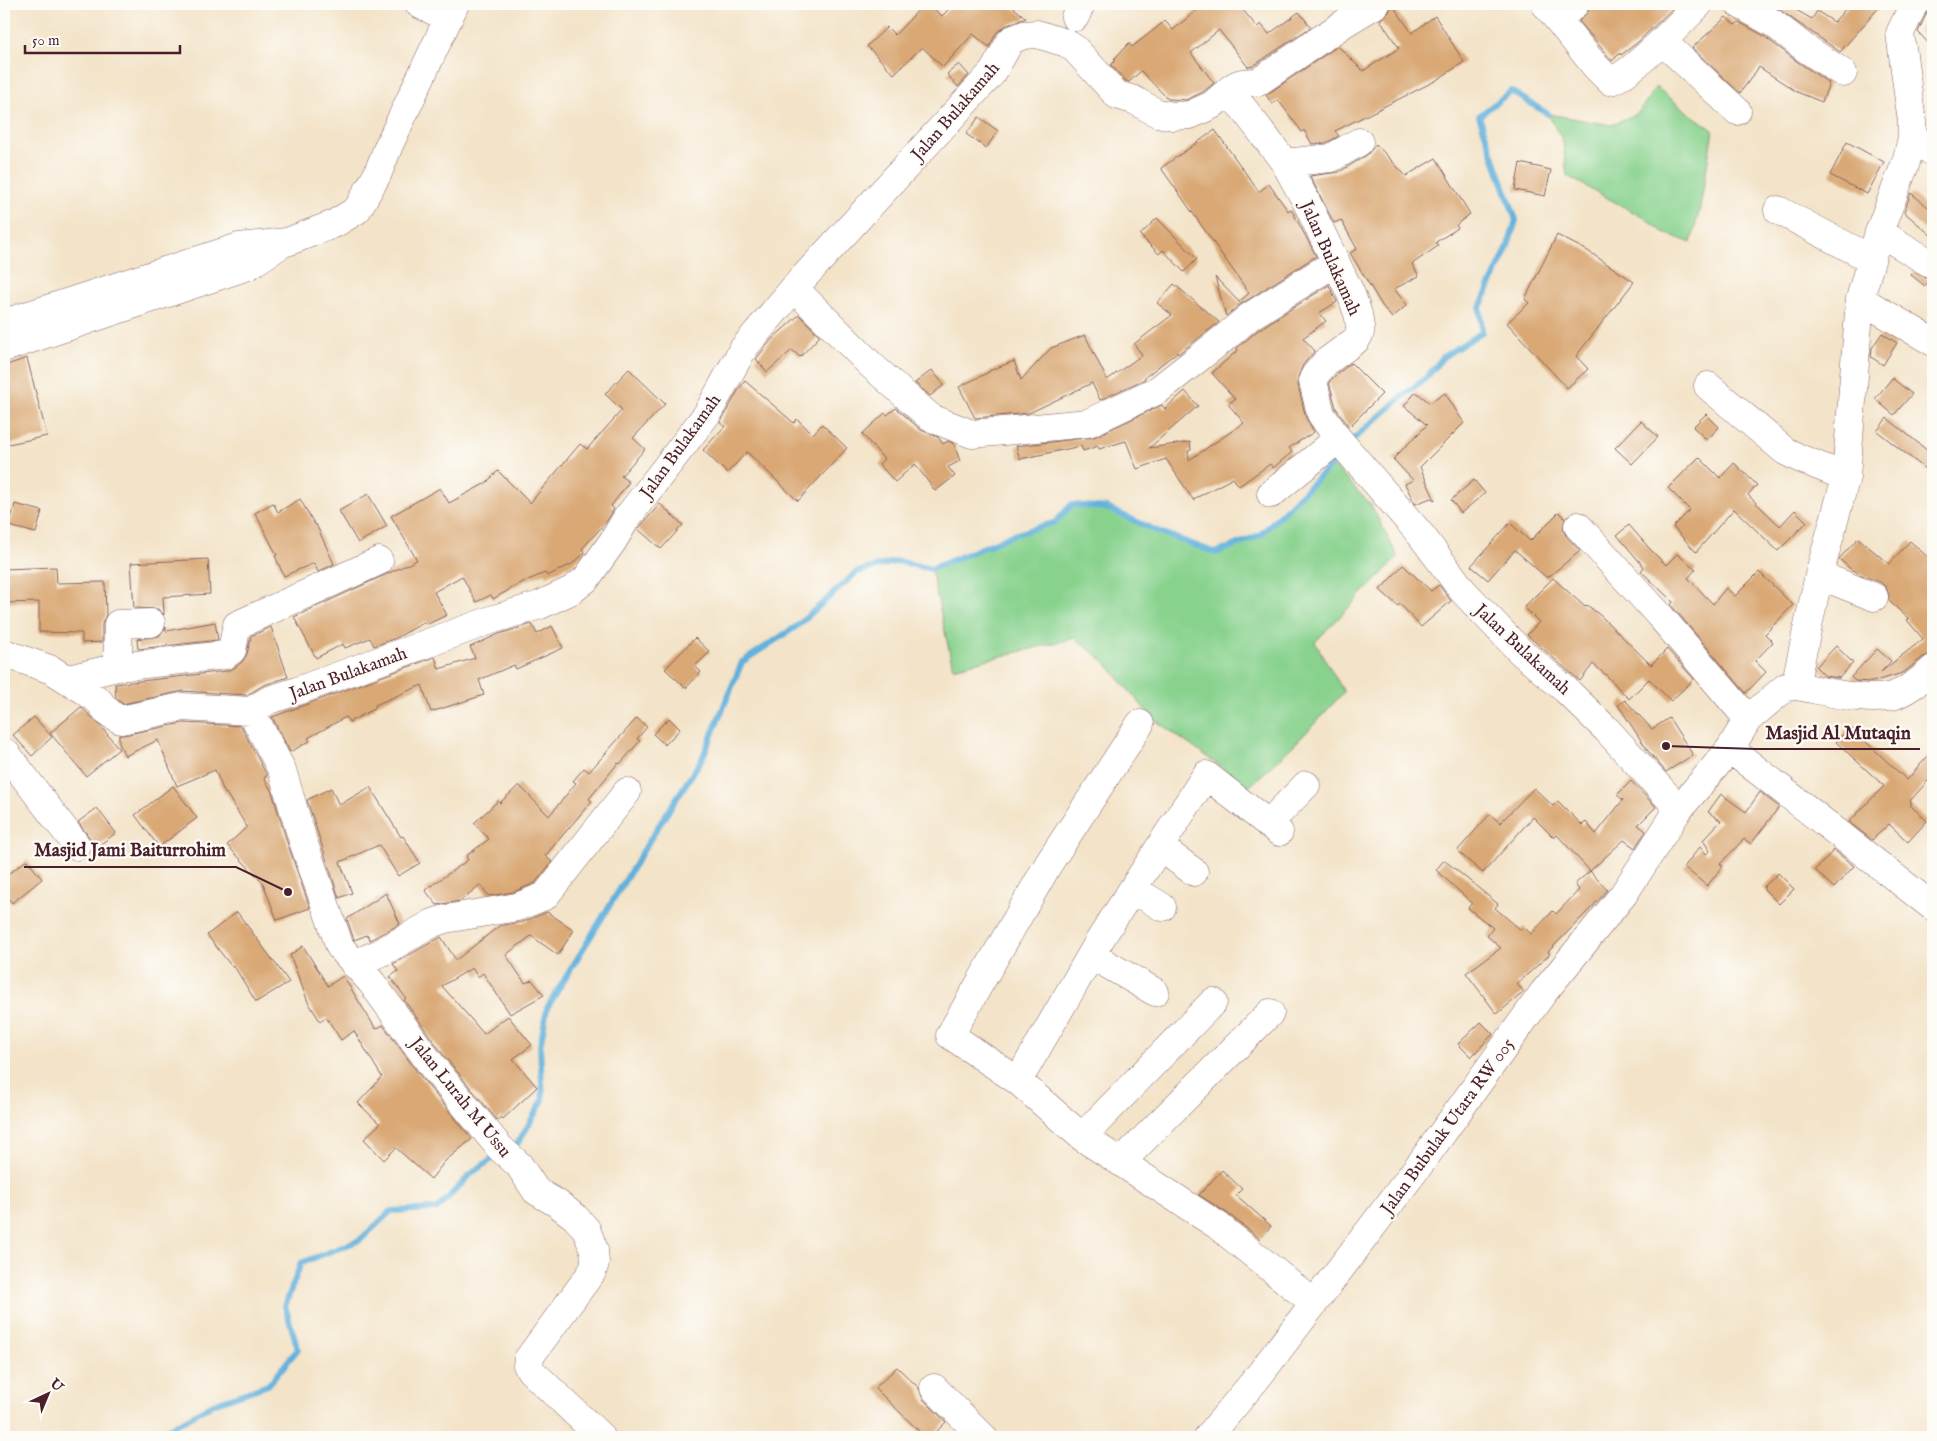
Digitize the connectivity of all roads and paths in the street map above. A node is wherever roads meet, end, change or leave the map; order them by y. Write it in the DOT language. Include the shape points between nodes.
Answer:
graph roads {
  1 [pos="419,4"];
  2 [pos="1376,4"];
  3 [pos="1699,4"];
  4 [pos="1739,4"];
  5 [pos="1911,4"];
  6 [pos="1560,9"];
  7 [pos="452,11"];
  8 [pos="1662,41"];
  9 [pos="1843,73"];
  10 [pos="1227,92"];
  11 [pos="1737,111"];
  12 [pos="1359,142"];
  13 [pos="1923,145"];
  14 [pos="1285,163"];
  15 [pos="1778,210"];
  16 [pos="1879,232"];
  17 [pos="287,242"];
  18 [pos="1871,260"];
  19 [pos="1336,262"];
  20 [pos="1933,265"];
  21 [pos="794,288"];
  22 [pos="1860,299"];
  23 [pos="4,323"];
  24 [pos="1933,342"];
  25 [pos="4,348"];
  26 [pos="1708,386"];
  27 [pos="1338,439"];
  28 [pos="1846,477"];
  29 [pos="1271,494"];
  30 [pos="1578,526"];
  31 [pos="379,561"];
  32 [pos="1819,575"];
  33 [pos="1874,597"];
  34 [pos="151,623"];
  35 [pos="4,653"];
  36 [pos="118,667"];
  37 [pos="1933,669"];
  38 [pos="68,680"];
  39 [pos="1795,686"];
  40 [pos="250,711"];
  41 [pos="1748,719"];
  42 [pos="1140,724"];
  43 [pos="1730,749"];
  44 [pos="5,753"];
  45 [pos="1306,784"];
  46 [pos="627,792"];
  47 [pos="1679,809"];
  48 [pos="78,846"];
  49 [pos="1160,847"];
  50 [pos="1194,872"];
  51 [pos="1133,889"];
  52 [pos="1162,907"];
  53 [pos="1933,907"];
  54 [pos="1091,955"];
  55 [pos="354,964"];
  56 [pos="1155,992"];
  57 [pos="1212,1002"];
  58 [pos="1270,1013"];
  59 [pos="1018,1081"];
  60 [pos="1082,1137"];
  61 [pos="1121,1162"];
  62 [pos="1314,1303"];
  63 [pos="934,1388"];
  64 [pos="601,1437"];
  65 [pos="983,1437"];
  66 [pos="1208,1437"];
  1 -- 7 [label="street"];
  2 -- 10 [label="street" via="1258,82 1235,84"];
  3 -- 8 [label="street"];
  4 -- 9 [label="street" via="1773,23"];
  5 -- 13 [label="street" via="1900,33"];
  6 -- 8 [label="street" via="1610,81 1621,76"];
  7 -- 17 [label="street" via="377,175 357,210 334,224"];
  8 -- 11 [label="street"];
  10 -- 14 [label="street, Jalan Bulakamah"];
  10 -- 21 [label="street, Jalan Bulakamah" via="1212,105 1190,115 1157,113 1117,95 1066,43 1037,34 1011,40 993,72"];
  12 -- 14 [label="street" via="1331,158"];
  13 -- 16 [label="street" via="1906,162"];
  14 -- 19 [label="street, Jalan Bulakamah"];
  15 -- 18 [label="street"];
  16 -- 18 [label="street"];
  16 -- 20 [label="street"];
  17 -- 23 [label="street" via="239,247"];
  17 -- 25 [label="street" via="248,266"];
  18 -- 22 [label="street"];
  19 -- 21 [label="street" via="1249,316 1158,390 1088,423 972,434 930,418"];
  19 -- 27 [label="street, Jalan Bulakamah" via="1358,314 1360,334 1326,362 1313,381 1321,414"];
  21 -- 40 [label="street, Jalan Bulakamah" via="743,348 707,414 626,519 586,579 572,590 540,605 268,700"];
  22 -- 24 [label="street"];
  22 -- 28 [label="street"];
  26 -- 28 [label="street" via="1785,451"];
  27 -- 29 [label="street"];
  27 -- 47 [label="street, Jalan Bulakamah" via="1421,535 1463,591 1520,651 1607,730"];
  28 -- 32 [label="street"];
  30 -- 41 [label="street"];
  31 -- 36 [label="street" via="237,626 232,650 225,655"];
  32 -- 33 [label="street"];
  32 -- 39 [label="street"];
  34 -- 36 [label="street" via="118,624"];
  35 -- 38 [label="street" via="52,670"];
  36 -- 38 [label="street"];
  37 -- 39 [label="street" via="1906,690 1876,699"];
  38 -- 40 [label="street" via="121,720 182,707"];
  39 -- 41 [label="street, Jalan Bubulak Utara RW 005" via="1786,687"];
  40 -- 55 [label="street, Jalan Lurah M Ussu" via="282,770 332,928 340,947"];
  41 -- 43 [label="street, Jalan Bubulak Utara RW 005"];
  42 -- 59 [label="street" via="1049,863 950,1035"];
  43 -- 47 [label="street, Jalan Bubulak Utara RW 005"];
  43 -- 53 [label="street"];
  44 -- 48 [label="street"];
  45 -- 49 [label="street" via="1273,828 1206,775"];
  46 -- 55 [label="street" via="545,896 517,907 433,923"];
  47 -- 62 [label="street, Jalan Bubulak Utara RW 005" via="1623,895 1544,993"];
  49 -- 50 [label="street"];
  49 -- 51 [label="street"];
  51 -- 52 [label="street"];
  51 -- 54 [label="street"];
  54 -- 56 [label="street"];
  54 -- 59 [label="street"];
  55 -- 64 [label="street, Jalan Lurah M Ussu" via="503,1152 519,1165 536,1191 558,1204 586,1228 594,1250 592,1272 528,1359 527,1365"];
  57 -- 60 [label="street"];
  58 -- 61 [label="street"];
  59 -- 60 [label="street"];
  60 -- 61 [label="street"];
  61 -- 62 [label="street" via="1217,1225"];
  62 -- 66 [label="street, Jalan Bubulak Utara RW 005"];
  63 -- 65 [label="street"];
}
